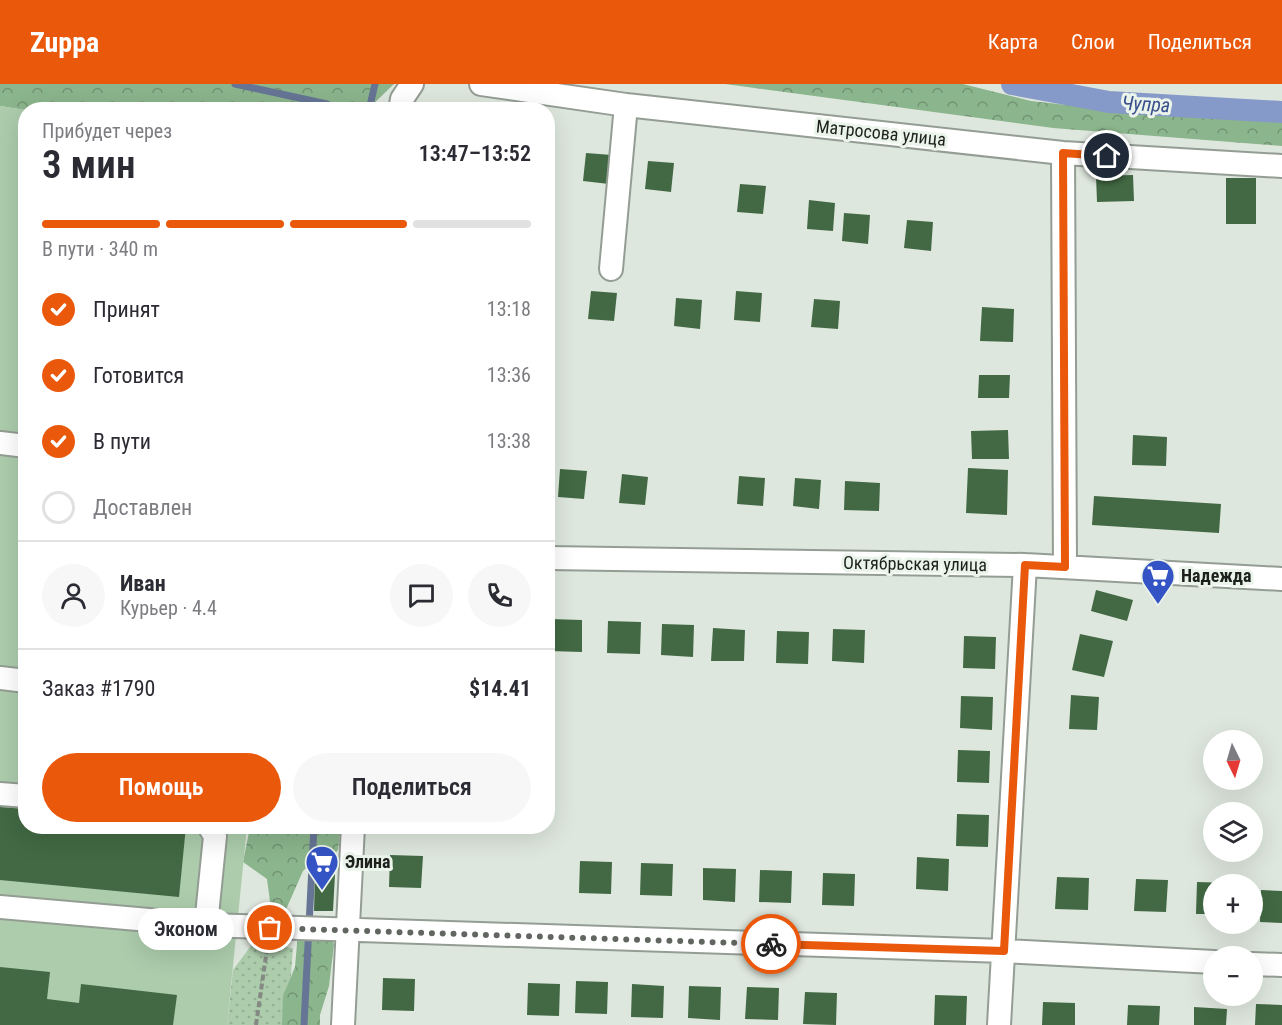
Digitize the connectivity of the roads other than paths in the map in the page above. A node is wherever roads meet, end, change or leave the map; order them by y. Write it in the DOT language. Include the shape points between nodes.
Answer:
graph roads {
  1 [pos="412,84"];
  2 [pos="481,84"];
  3 [pos="401,102"];
  4 [pos="626,105"];
  5 [pos="1063,153"];
  6 [pos="1282,166"];
  7 [pos="611,269"];
  8 [pos="0,443"];
  9 [pos="18,445"];
  10 [pos="555,558"];
  11 [pos="1025,565"];
  12 [pos="1065,567"];
  13 [pos="1282,579"];
  14 [pos="0,678"];
  15 [pos="18,680"];
  16 [pos="0,794"];
  17 [pos="18,795"];
  18 [pos="214,834"];
  19 [pos="352,834"];
  20 [pos="0,907"];
  21 [pos="206,925"];
  22 [pos="348,930"];
  23 [pos="1004,951"];
  24 [pos="1203,961"];
  25 [pos="1263,964"];
  26 [pos="1282,965"];
  27 [pos="343,1025"];
  28 [pos="999,1025"];
  1 -- 3 [label="street"];
  2 -- 4 [label="street, Матросова улица"];
  4 -- 5 [label="street, Матросова улица"];
  4 -- 7 [label="street"];
  5 -- 6 [label="street, Матросова улица"];
  5 -- 12 [label="street"];
  8 -- 9 [label="street"];
  10 -- 11 [label="street, Октябрьская улица"];
  11 -- 12 [label="street, Октябрьская улица"];
  11 -- 23 [label="street"];
  12 -- 13 [label="street, Октябрьская улица"];
  14 -- 15 [label="street"];
  16 -- 17 [label="street"];
  18 -- 21 [label="street"];
  19 -- 22 [label="street"];
  20 -- 21 [label="street"];
  21 -- 22 [label="street"];
  22 -- 23 [label="street"];
  22 -- 27 [label="street"];
  23 -- 24 [label="street"];
  23 -- 28 [label="street"];
  25 -- 26 [label="street"];
}
